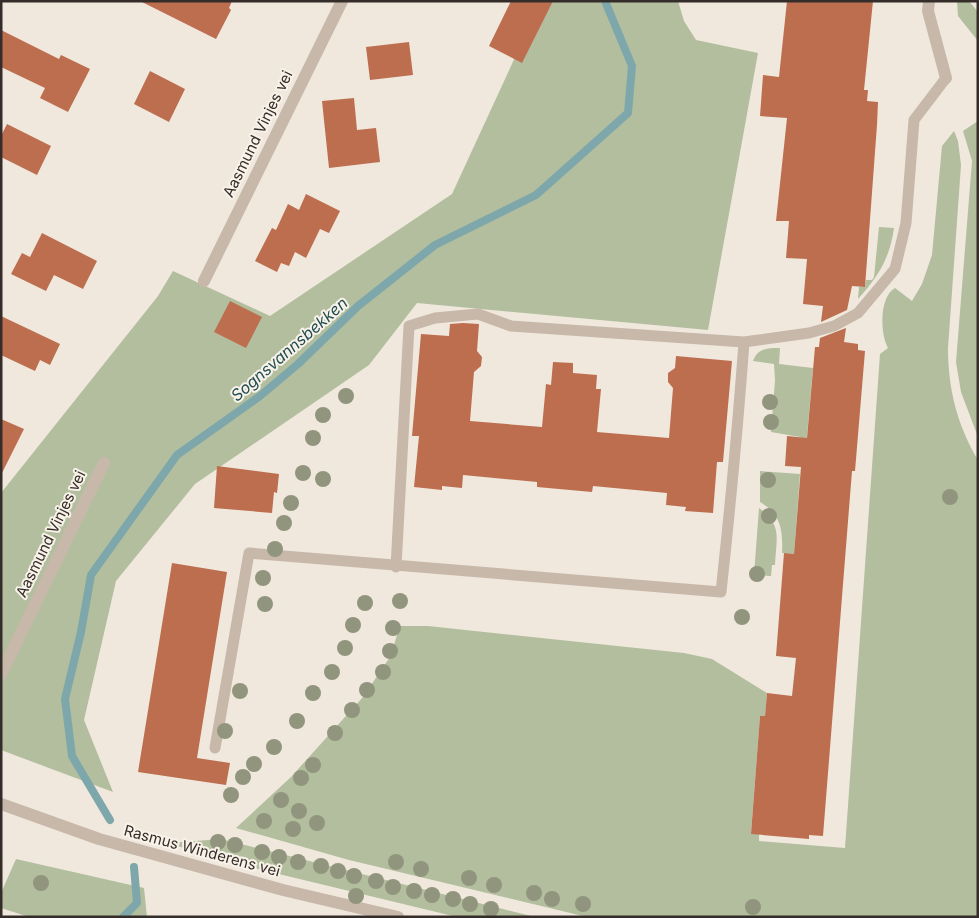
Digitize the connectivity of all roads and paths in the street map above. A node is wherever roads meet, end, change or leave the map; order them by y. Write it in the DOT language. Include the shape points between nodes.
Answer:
graph roads {
  1 [pos="342,1"];
  2 [pos="929,1"];
  3 [pos="946,78"];
  4 [pos="204,281"];
  5 [pos="744,342"];
  6 [pos="104,463"];
  7 [pos="396,566"];
  8 [pos="1,674"];
  9 [pos="215,748"];
  10 [pos="1,804"];
  11 [pos="398,917"];
  1 -- 4 [label="street, Aasmund Vinjes vei"];
  2 -- 3 [label="street" via="928,11"];
  3 -- 5 [label="lane" via="914,120 906,223 895,269 858,313 834,326 809,334"];
  5 -- 7 [label="lane" via="736,460 721,592"];
  5 -- 7 [label="lane" via="511,326 478,314 435,318 409,326"];
  6 -- 8 [label="street, Aasmund Vinjes vei"];
  7 -- 9 [label="lane" via="250,553"];
  10 -- 11 [label="street, Rasmus Winderens vei" via="130,847 283,890"];
}
